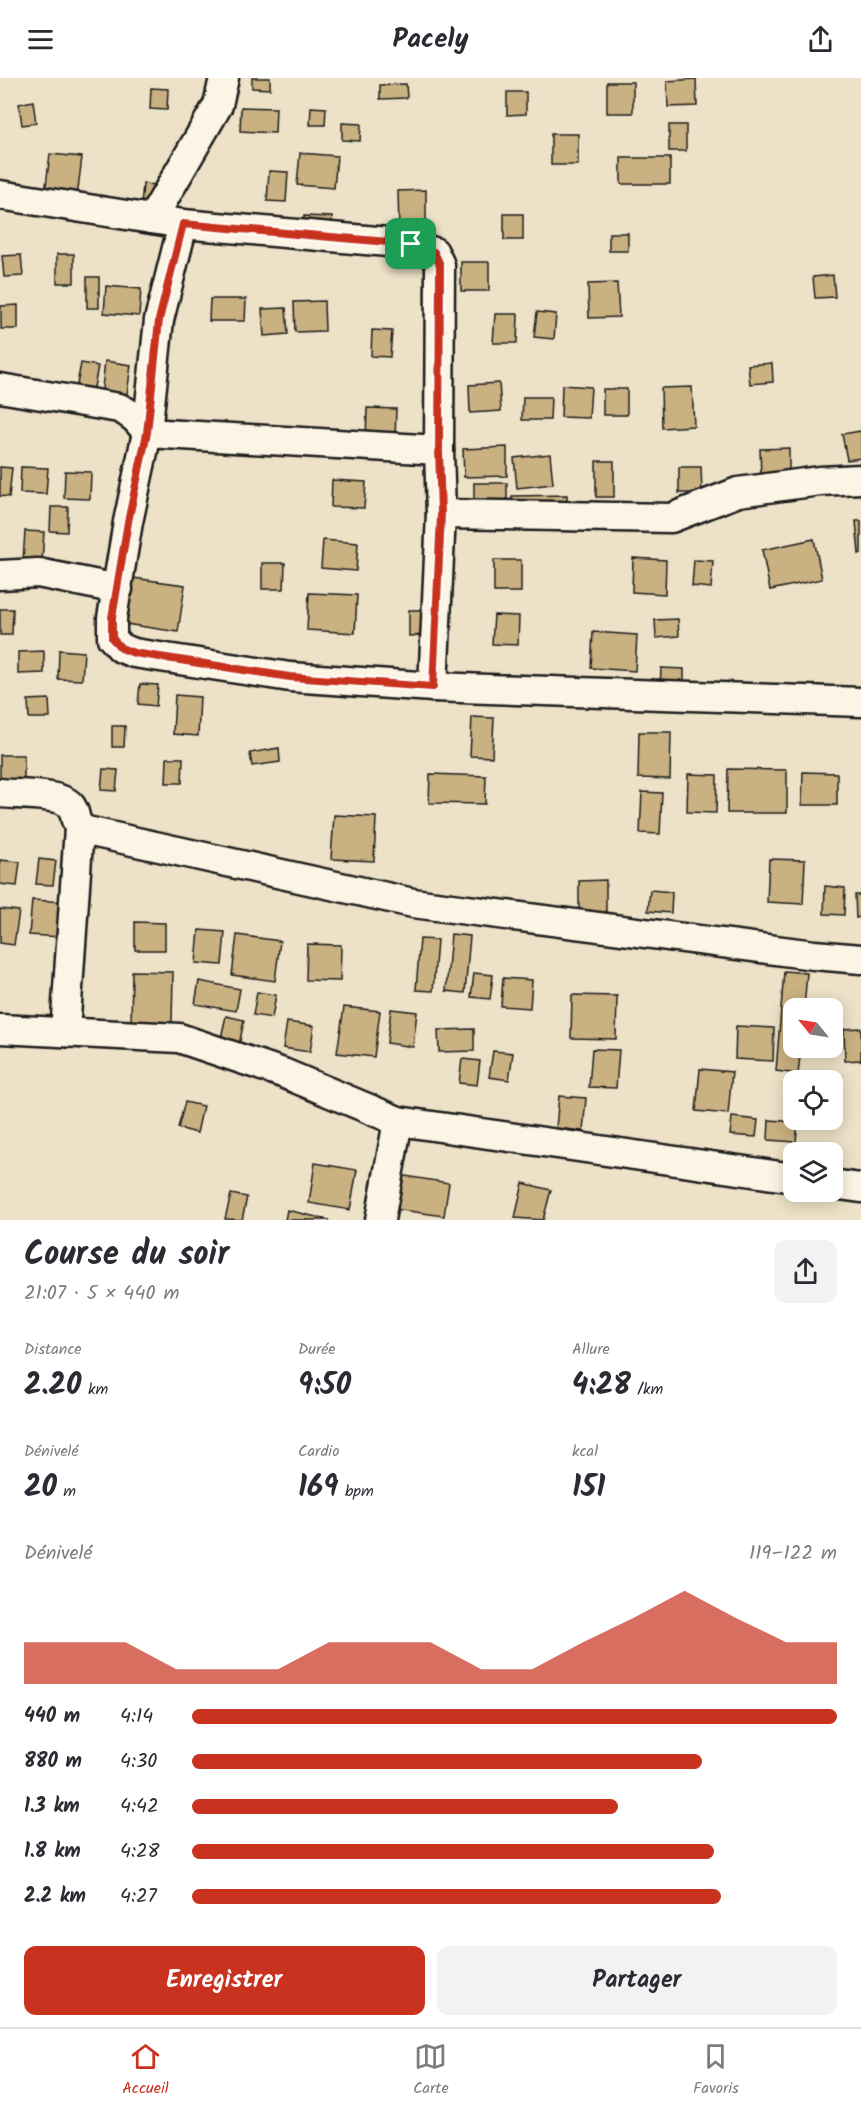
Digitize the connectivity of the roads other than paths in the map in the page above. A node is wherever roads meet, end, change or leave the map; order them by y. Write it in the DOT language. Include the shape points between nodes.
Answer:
graph roads {
  1 [pos="224,78"];
  2 [pos="0,195"];
  3 [pos="152,219"];
  4 [pos="183,224"];
  5 [pos="0,388"];
  6 [pos="147,433"];
  7 [pos="439,450"];
  8 [pos="861,479"];
  9 [pos="441,514"];
  10 [pos="0,575"];
  11 [pos="118,589"];
  12 [pos="433,687"];
  13 [pos="861,702"];
  14 [pos="0,793"];
  15 [pos="79,828"];
  16 [pos="861,959"];
  17 [pos="0,1029"];
  18 [pos="65,1032"];
  19 [pos="398,1121"];
  20 [pos="783,1176"];
  21 [pos="843,1186"];
  22 [pos="861,1188"];
  23 [pos="380,1220"];
  1 -- 3 [label="street" via="218,105"];
  2 -- 3 [label="street"];
  3 -- 4 [label="street"];
  4 -- 6 [label="street" via="159,320"];
  4 -- 7 [label="street" via="411,244 434,252 440,265"];
  5 -- 6 [label="street" via="119,408"];
  6 -- 7 [label="street"];
  6 -- 11 [label="street"];
  7 -- 9 [label="street"];
  8 -- 9 [label="street" via="738,492 671,518"];
  9 -- 12 [label="street"];
  10 -- 11 [label="street" via="38,573"];
  11 -- 12 [label="street" via="112,638 121,648 134,653 290,677"];
  12 -- 13 [label="street"];
  14 -- 15 [label="street" via="59,798 69,803"];
  15 -- 16 [label="street" via="413,903"];
  15 -- 18 [label="street"];
  17 -- 18 [label="street"];
  18 -- 19 [label="street" via="179,1038 283,1073"];
  19 -- 20 [label="street"];
  19 -- 23 [label="street"];
  21 -- 22 [label="street"];
}
